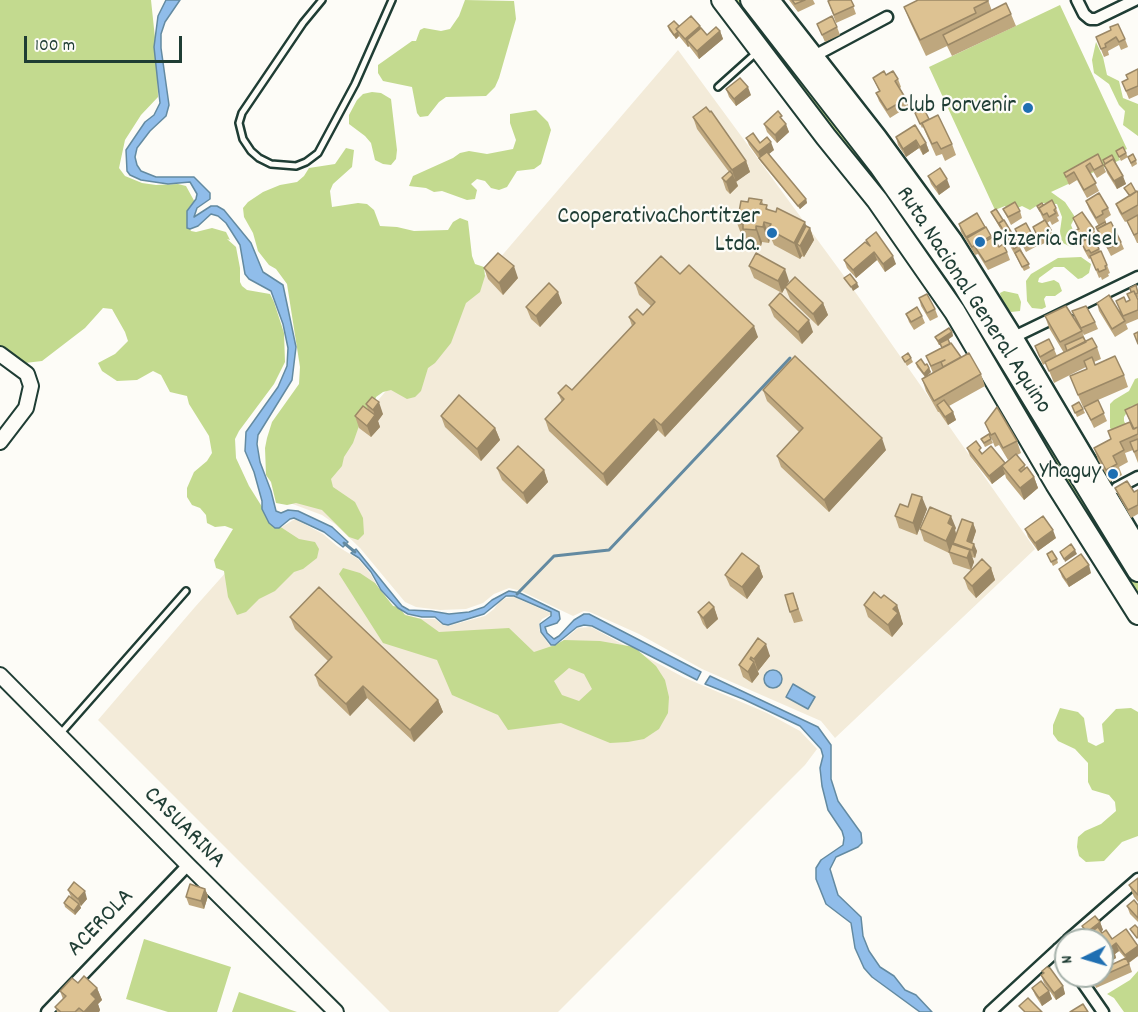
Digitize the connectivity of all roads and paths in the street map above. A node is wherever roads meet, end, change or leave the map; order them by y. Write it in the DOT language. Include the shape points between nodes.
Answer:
graph roads {
  1 [pos="322,0"];
  2 [pos="392,0"];
  3 [pos="722,0"];
  4 [pos="751,0"];
  5 [pos="1077,0"];
  6 [pos="1135,0"];
  7 [pos="772,1"];
  8 [pos="887,17"];
  9 [pos="760,49"];
  10 [pos="816,55"];
  11 [pos="718,87"];
  12 [pos="879,165"];
  13 [pos="1138,277"];
  14 [pos="1014,337"];
  15 [pos="0,354"];
  16 [pos="0,442"];
  17 [pos="1138,477"];
  18 [pos="1107,493"];
  19 [pos="1138,546"];
  20 [pos="1107,567"];
  21 [pos="1138,571"];
  22 [pos="186,591"];
  23 [pos="1138,614"];
  24 [pos="1138,626"];
  25 [pos="0,675"];
  26 [pos="58,736"];
  27 [pos="188,866"];
  28 [pos="1138,879"];
  29 [pos="1081,928"];
  30 [pos="1054,953"];
  31 [pos="1086,988"];
  32 [pos="994,1011"];
  33 [pos="47,1012"];
  34 [pos="336,1012"];
  35 [pos="1103,1012"];
  1 -- 2 [label="lane" via="242,113 239,123 243,139 251,151 271,164 296,166 318,153 356,84"];
  3 -- 9 [label="highway, Ruta Nacional General Aquino"];
  4 -- 12 [label="highway, Ruta Nacional General Aquino"];
  5 -- 6 [label="street" via="1084,14 1096,20"];
  7 -- 10 [label="main road"];
  7 -- 12 [label="main road"];
  8 -- 10 [label="street"];
  9 -- 11 [label="lane"];
  9 -- 20 [label="highway, Ruta Nacional General Aquino" via="877,200 955,312"];
  10 -- 14 [label="main road" via="954,241"];
  12 -- 21 [label="highway, Ruta Nacional General Aquino" via="963,284"];
  13 -- 14 [label="street"];
  14 -- 18 [label="main road"];
  15 -- 16 [label="street" via="27,374 31,386 26,408"];
  17 -- 18 [label="street"];
  18 -- 19 [label="main road"];
  20 -- 23 [label="highway, Ruta Nacional General Aquino"];
  20 -- 24 [label="main road"];
  22 -- 26 [label="lane"];
  25 -- 26 [label="street, CASUARINA"];
  26 -- 27 [label="street, CASUARINA"];
  27 -- 33 [label="street, ACEROLA"];
  27 -- 34 [label="street, CASUARINA"];
  28 -- 29 [label="street"];
  30 -- 32 [label="street"];
  31 -- 35 [label="street"];
}
